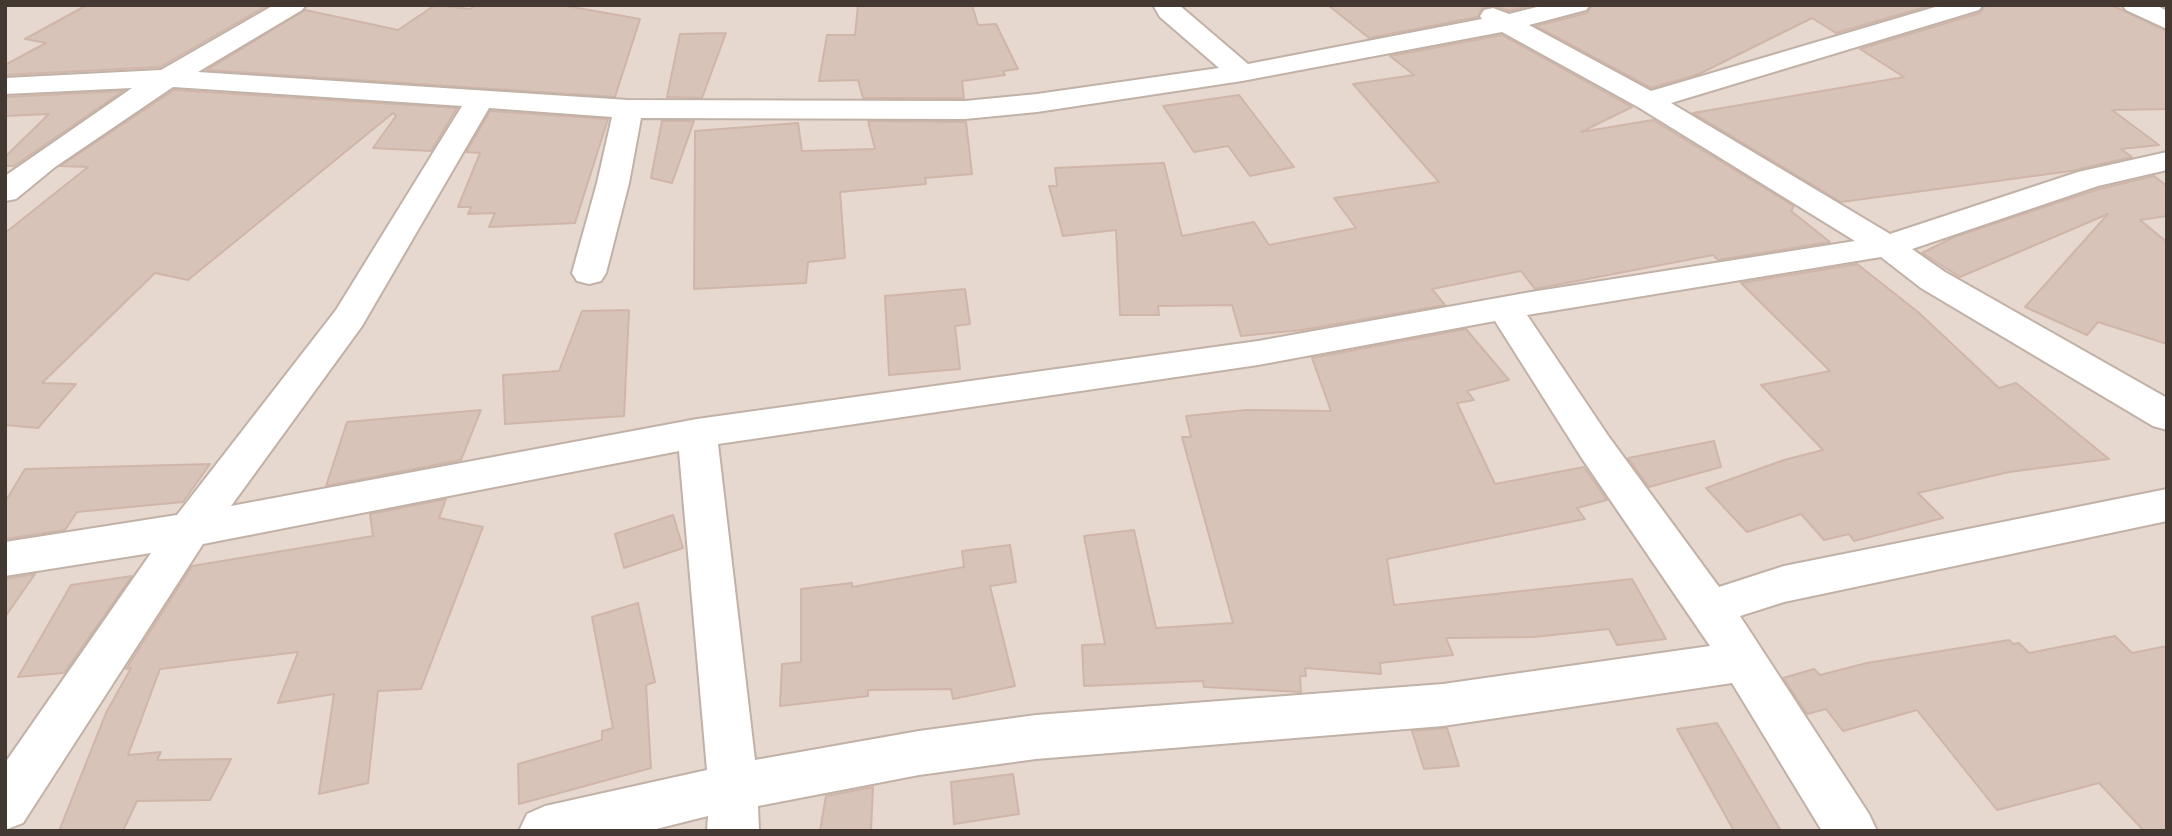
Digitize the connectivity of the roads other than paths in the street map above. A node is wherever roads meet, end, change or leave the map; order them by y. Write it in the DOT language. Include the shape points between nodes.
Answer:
graph roads {
  1 [pos="293,5"];
  2 [pos="1166,5"];
  3 [pos="1475,5"];
  4 [pos="1577,5"];
  5 [pos="1969,5"];
  6 [pos="1505,23"];
  7 [pos="1242,73"];
  8 [pos="167,78"];
  9 [pos="5,86"];
  10 [pos="480,100"];
  11 [pos="1648,101"];
  12 [pos="628,109"];
  13 [pos="2167,161"];
  14 [pos="5,192"];
  15 [pos="1887,246"];
  16 [pos="589,273"];
  17 [pos="1504,308"];
  18 [pos="2167,416"];
  19 [pos="697,433"];
  20 [pos="2167,505"];
  21 [pos="190,530"];
  22 [pos="5,559"];
  23 [pos="1710,608"];
  24 [pos="1744,662"];
  25 [pos="5,806"];
  26 [pos="733,809"];
  27 [pos="545,831"];
  28 [pos="1851,831"];
  1 -- 8 [label="street"];
  2 -- 7 [label="street"];
  3 -- 6 [label="street"];
  4 -- 6 [label="street"];
  5 -- 11 [label="street"];
  6 -- 7 [label="street"];
  6 -- 11 [label="street"];
  7 -- 12 [label="street" via="965,110"];
  8 -- 9 [label="street"];
  8 -- 10 [label="street"];
  8 -- 14 [label="street"];
  10 -- 12 [label="street"];
  10 -- 21 [label="street" via="349,318"];
  11 -- 15 [label="street"];
  12 -- 16 [label="street"];
  13 -- 15 [label="street" via="2090,179"];
  15 -- 17 [label="street"];
  15 -- 18 [label="street" via="1944,286"];
  17 -- 19 [label="street" via="1258,353"];
  17 -- 23 [label="street" via="1595,447"];
  19 -- 21 [label="street"];
  19 -- 26 [label="street"];
  20 -- 23 [label="street" via="1784,584"];
  21 -- 22 [label="street"];
  21 -- 25 [label="street"];
  23 -- 24 [label="street"];
  24 -- 26 [label="street" via="1443,705 1037,737 919,753"];
  24 -- 28 [label="street"];
  26 -- 27 [label="street"];
}
